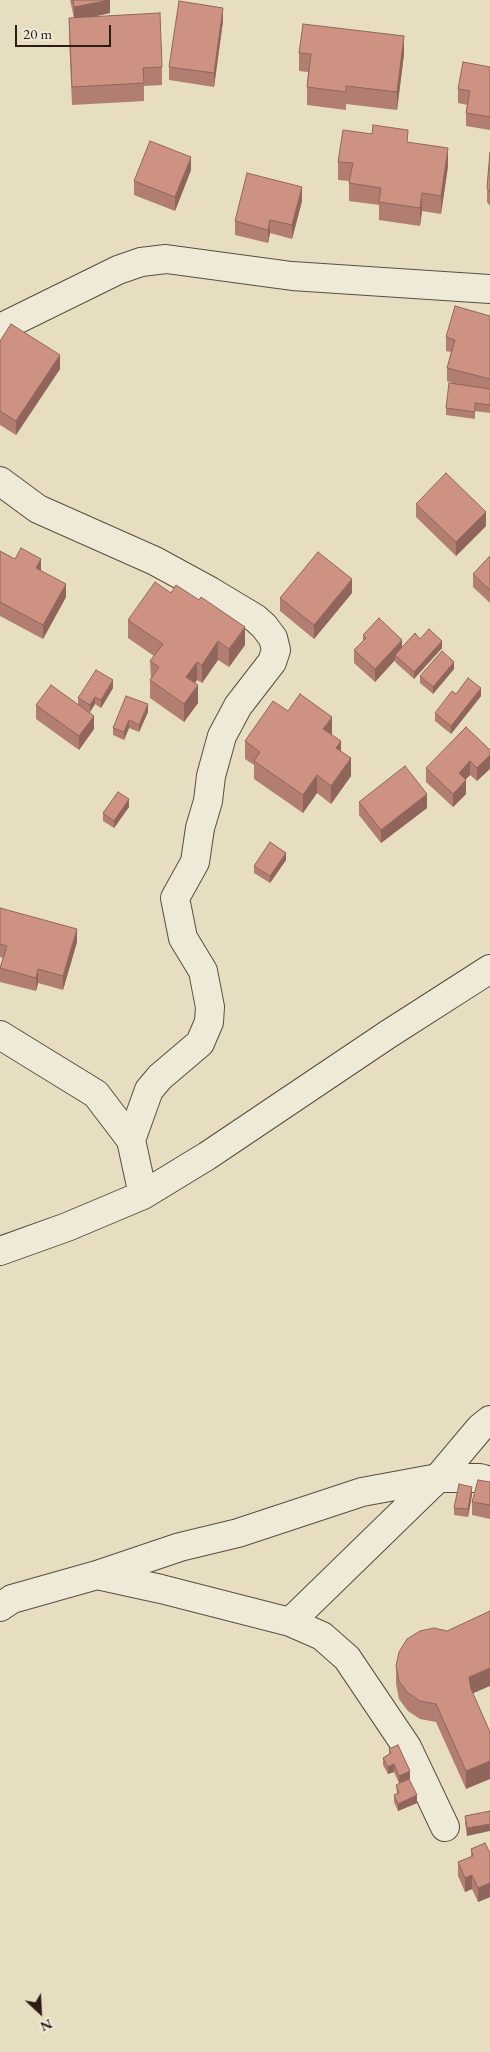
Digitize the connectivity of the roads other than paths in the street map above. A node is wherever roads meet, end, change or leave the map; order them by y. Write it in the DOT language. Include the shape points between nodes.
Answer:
graph roads {
  1 [pos="490,289"];
  2 [pos="0,328"];
  3 [pos="0,481"];
  4 [pos="490,969"];
  5 [pos="0,1035"];
  6 [pos="131,1140"];
  7 [pos="143,1195"];
  8 [pos="0,1251"];
  9 [pos="490,1420"];
  10 [pos="438,1478"];
  11 [pos="490,1481"];
  12 [pos="97,1575"];
  13 [pos="4,1602"];
  14 [pos="290,1622"];
  15 [pos="445,1827"];
  1 -- 2 [label="street" via="292,276 166,259 141,262 118,270"];
  3 -- 6 [label="street" via="38,509 155,561 255,618 273,638 276,650 272,662 238,706 222,736 195,862 175,898 183,938 204,972 209,1022 200,1043 160,1076 149,1090"];
  4 -- 7 [label="street"];
  5 -- 6 [label="street" via="96,1094"];
  6 -- 7 [label="street"];
  7 -- 8 [label="street"];
  9 -- 10 [label="street"];
  10 -- 11 [label="street"];
  10 -- 12 [label="street" via="362,1492"];
  10 -- 14 [label="street"];
  12 -- 13 [label="street"];
  12 -- 14 [label="street"];
  14 -- 15 [label="street" via="322,1636 347,1658 406,1747"];
}
